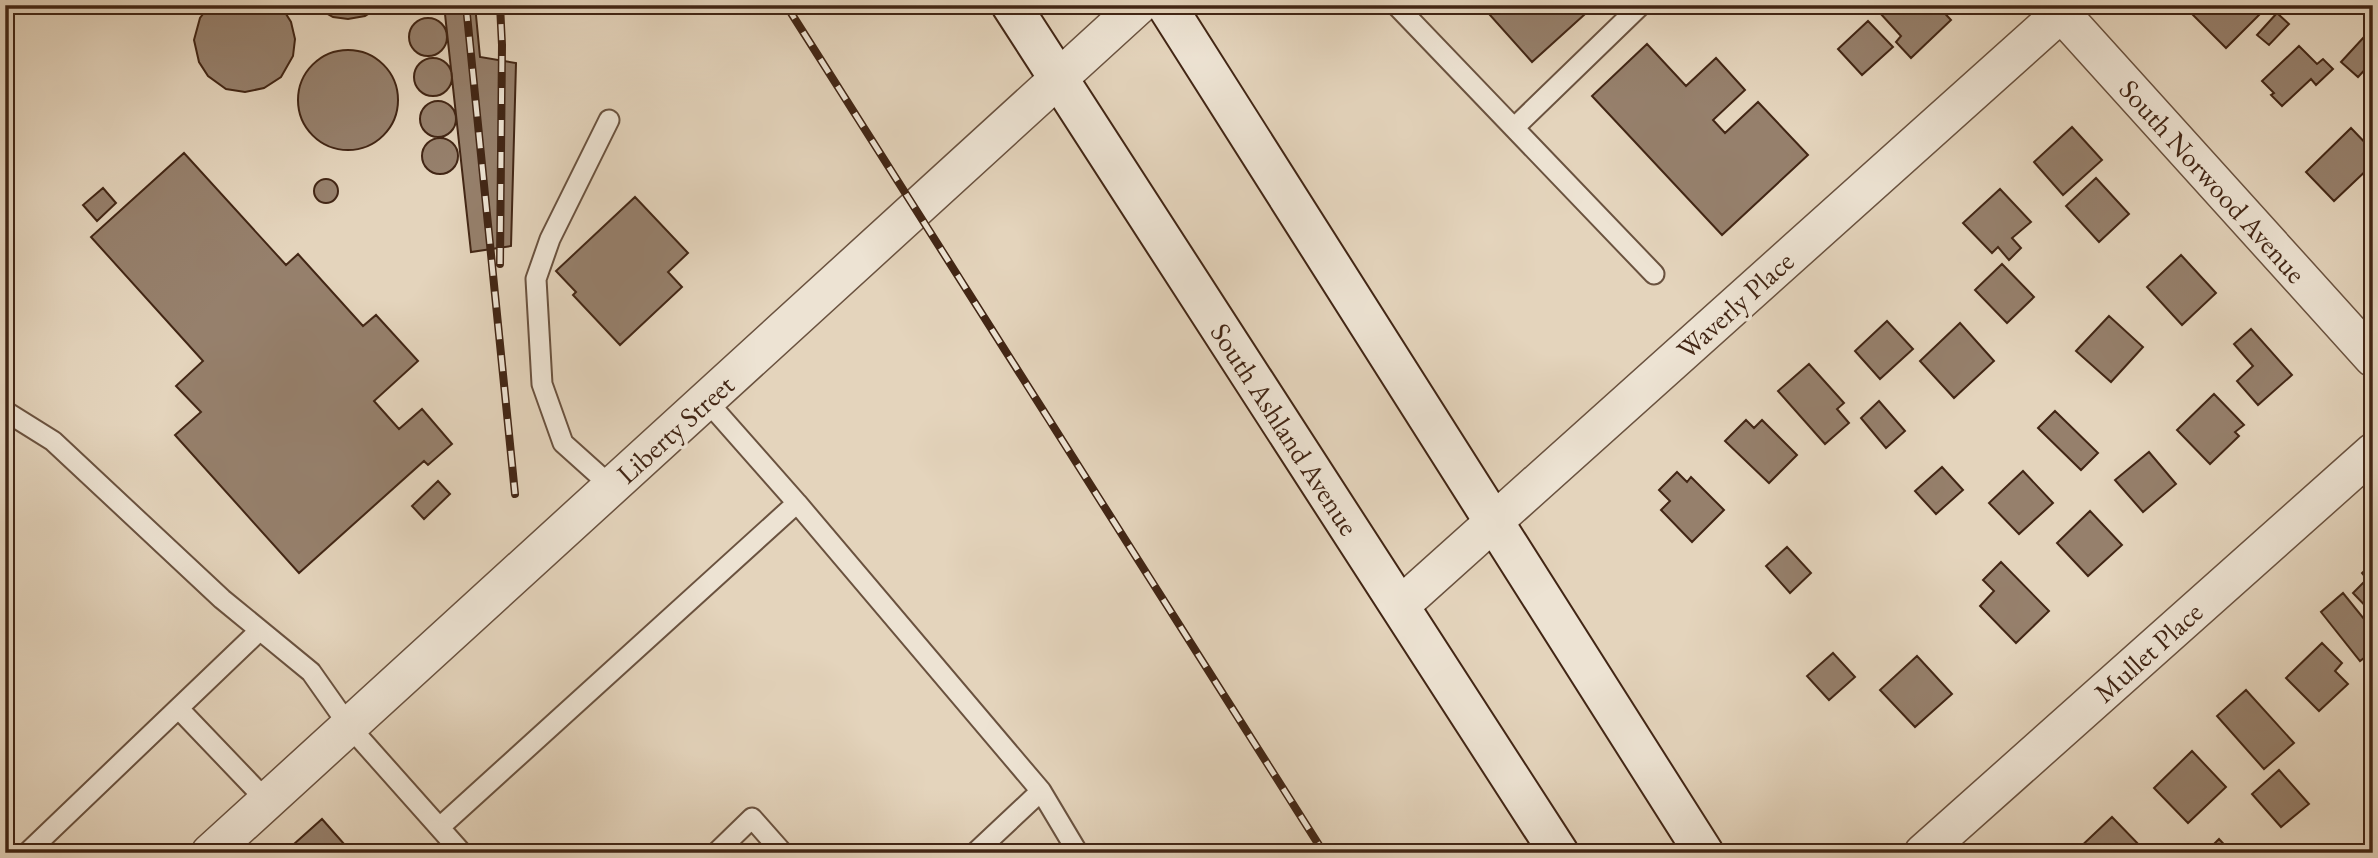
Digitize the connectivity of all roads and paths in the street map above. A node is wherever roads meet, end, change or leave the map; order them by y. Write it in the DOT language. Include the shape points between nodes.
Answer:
graph roads {
  1 [pos="1011,5"];
  2 [pos="1139,5"];
  3 [pos="1167,5"];
  4 [pos="1396,5"];
  5 [pos="1641,5"];
  6 [pos="2062,8"];
  7 [pos="1058,79"];
  8 [pos="609,120"];
  9 [pos="1514,128"];
  10 [pos="1654,274"];
  11 [pos="2373,358"];
  12 [pos="706,400"];
  13 [pos="5,411"];
  14 [pos="2373,452"];
  15 [pos="612,487"];
  16 [pos="797,503"];
  17 [pos="1494,522"];
  18 [pos="1401,606"];
  19 [pos="260,630"];
  20 [pos="179,709"];
  21 [pos="349,726"];
  22 [pos="1041,791"];
  23 [pos="267,801"];
  24 [pos="440,828"];
  25 [pos="27,853"];
  26 [pos="210,853"];
  27 [pos="462,853"];
  28 [pos="716,853"];
  29 [pos="783,853"];
  30 [pos="975,853"];
  31 [pos="1078,853"];
  32 [pos="1559,853"];
  33 [pos="1704,853"];
  34 [pos="1923,853"];
  1 -- 7 [label="main road, South Ashland Avenue"];
  2 -- 7 [label="street, Liberty Street"];
  3 -- 17 [label="main road"];
  4 -- 9 [label="lane"];
  5 -- 9 [label="lane"];
  6 -- 11 [label="street, South Norwood Avenue"];
  6 -- 17 [label="street, Waverly Place"];
  7 -- 12 [label="street, Liberty Street"];
  7 -- 18 [label="main road, South Ashland Avenue"];
  8 -- 15 [label="lane" via="536,279 542,384 563,443"];
  9 -- 10 [label="lane"];
  12 -- 15 [label="street, Liberty Street"];
  12 -- 16 [label="lane"];
  13 -- 19 [label="lane" via="53,441"];
  14 -- 34 [label="street, Mullet Place"];
  15 -- 21 [label="street, Liberty Street"];
  16 -- 22 [label="lane"];
  16 -- 24 [label="lane"];
  17 -- 18 [label="street, Waverly Place"];
  17 -- 33 [label="main road"];
  18 -- 32 [label="main road, South Ashland Avenue"];
  19 -- 20 [label="lane"];
  19 -- 21 [label="lane" via="310,672"];
  20 -- 23 [label="lane"];
  20 -- 25 [label="lane"];
  21 -- 23 [label="street, Liberty Street"];
  21 -- 24 [label="lane"];
  22 -- 30 [label="lane"];
  22 -- 31 [label="lane"];
  23 -- 26 [label="street, Liberty Street"];
  24 -- 27 [label="lane"];
  28 -- 29 [label="lane" via="752,818"];
}
